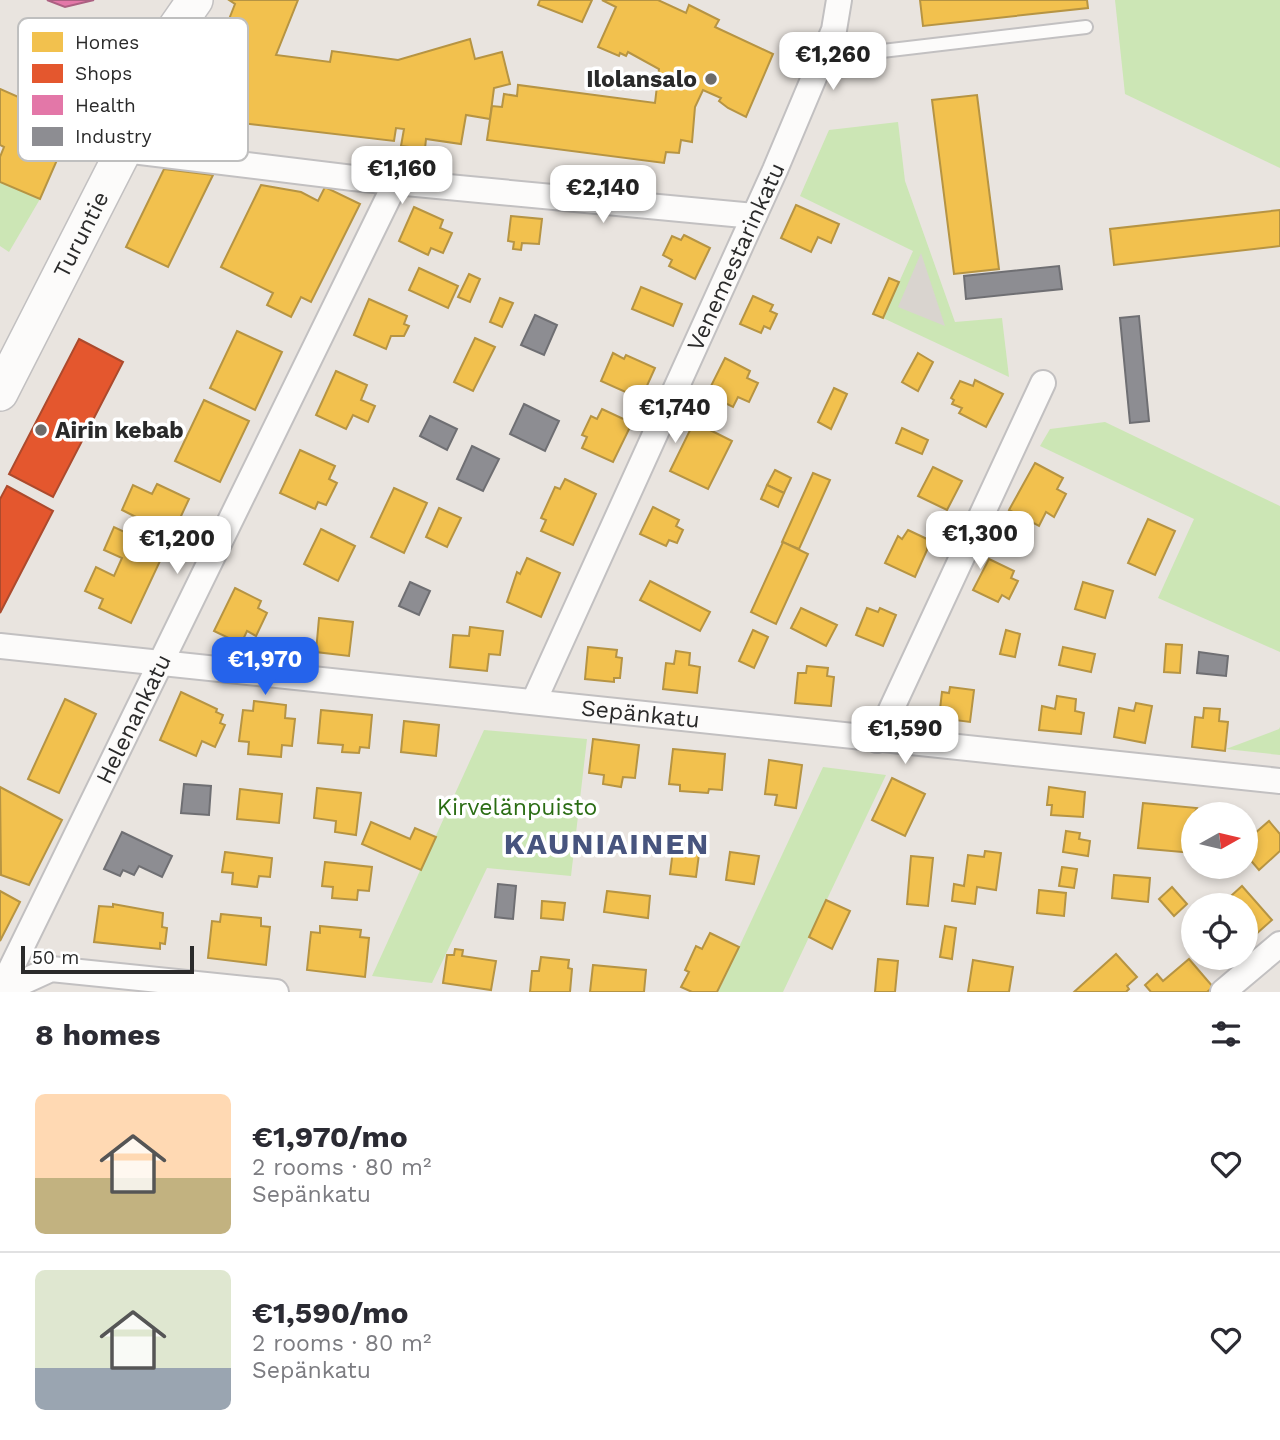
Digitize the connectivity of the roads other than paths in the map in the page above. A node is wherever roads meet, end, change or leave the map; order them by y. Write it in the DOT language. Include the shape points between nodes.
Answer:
graph roads {
  1 [pos="195,0"];
  2 [pos="839,0"];
  3 [pos="174,16"];
  4 [pos="1086,27"];
  5 [pos="822,58"];
  6 [pos="118,161"];
  7 [pos="218,161"];
  8 [pos="396,182"];
  9 [pos="754,216"];
  10 [pos="1043,383"];
  11 [pos="0,394"];
  12 [pos="0,646"];
  13 [pos="160,664"];
  14 [pos="534,701"];
  15 [pos="877,740"];
  16 [pos="1280,780"];
  17 [pos="1280,944"];
  18 [pos="1,991"];
  19 [pos="276,992"];
  20 [pos="1223,992"];
  1 -- 3 [label="main road, Turuntie"];
  2 -- 5 [label="street, Venemestarinkatu" via="834,30"];
  4 -- 5 [label="lane"];
  5 -- 9 [label="street, Venemestarinkatu"];
  6 -- 11 [label="main road, Turuntie"];
  7 -- 8 [label="street"];
  8 -- 9 [label="street"];
  8 -- 13 [label="street, Helenankatu"];
  9 -- 14 [label="street, Venemestarinkatu"];
  10 -- 15 [label="street"];
  12 -- 13 [label="street, Sepänkatu"];
  13 -- 14 [label="street, Sepänkatu"];
  13 -- 18 [label="street, Helenankatu"];
  14 -- 15 [label="street, Sepänkatu"];
  15 -- 16 [label="street, Sepänkatu"];
  17 -- 20 [label="street"];
  18 -- 19 [label="street" via="51,969"];
}
